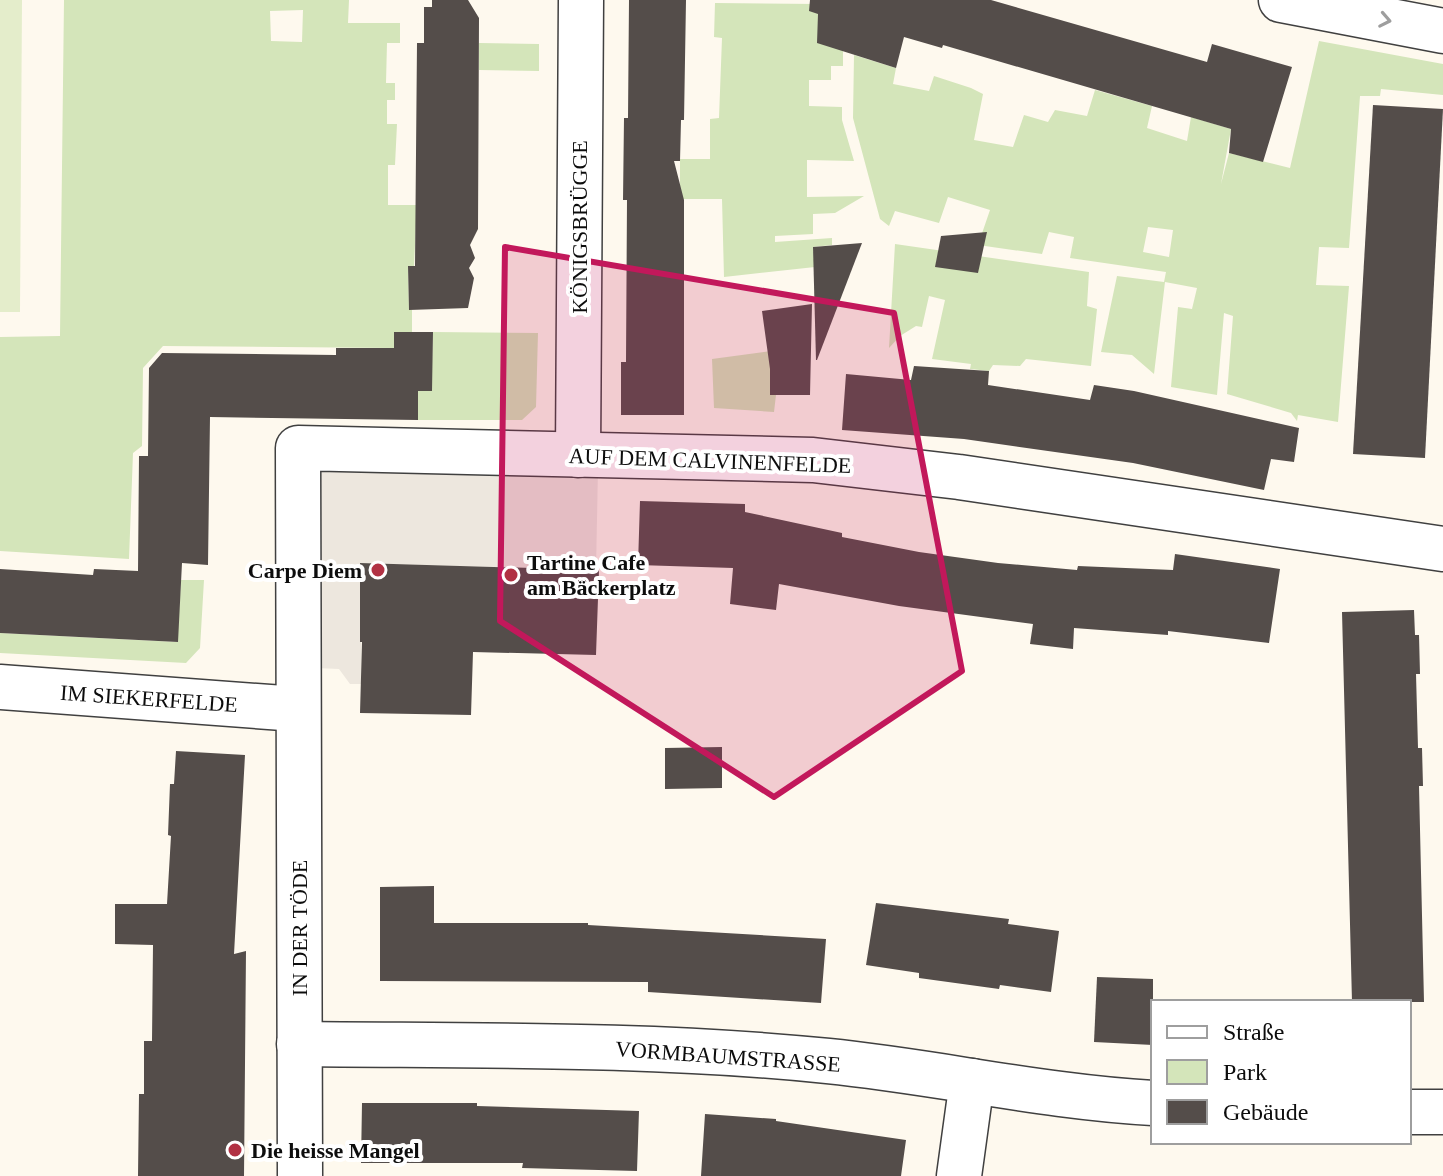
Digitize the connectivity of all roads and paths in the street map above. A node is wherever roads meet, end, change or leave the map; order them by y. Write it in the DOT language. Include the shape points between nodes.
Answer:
graph roads {
  1 [pos="581,0"];
  2 [pos="1281,0"];
  3 [pos="1443,31"];
  4 [pos="578,455"];
  5 [pos="1443,549"];
  6 [pos="0,687"];
  7 [pos="297,694"];
  8 [pos="299,1044"];
  9 [pos="972,1081"];
  10 [pos="1151,1103"];
  11 [pos="1411,1112"];
  12 [pos="1443,1112"];
  13 [pos="300,1176"];
  14 [pos="959,1176"];
  1 -- 4 [label="street, KÖNIGSBRÜGGE"];
  2 -- 3 [label="street, one-way"];
  4 -- 5 [label="street, AUF DEM CALVINENFELDE" via="813,460"];
  4 -- 7 [label="street, AUF DEM CALVINENFELDE" via="298,448"];
  6 -- 7 [label="street, IM SIEKERFELDE"];
  7 -- 8 [label="street, IN DER TÖDE"];
  8 -- 9 [label="street, VORMBAUMSTRASSE" via="619,1048 828,1061"];
  8 -- 13 [label="street, IN DER TÖDE"];
  9 -- 10 [label="street, VORMBAUMSTRASSE"];
  9 -- 14 [label="street"];
  11 -- 12 [label="street"];
}
